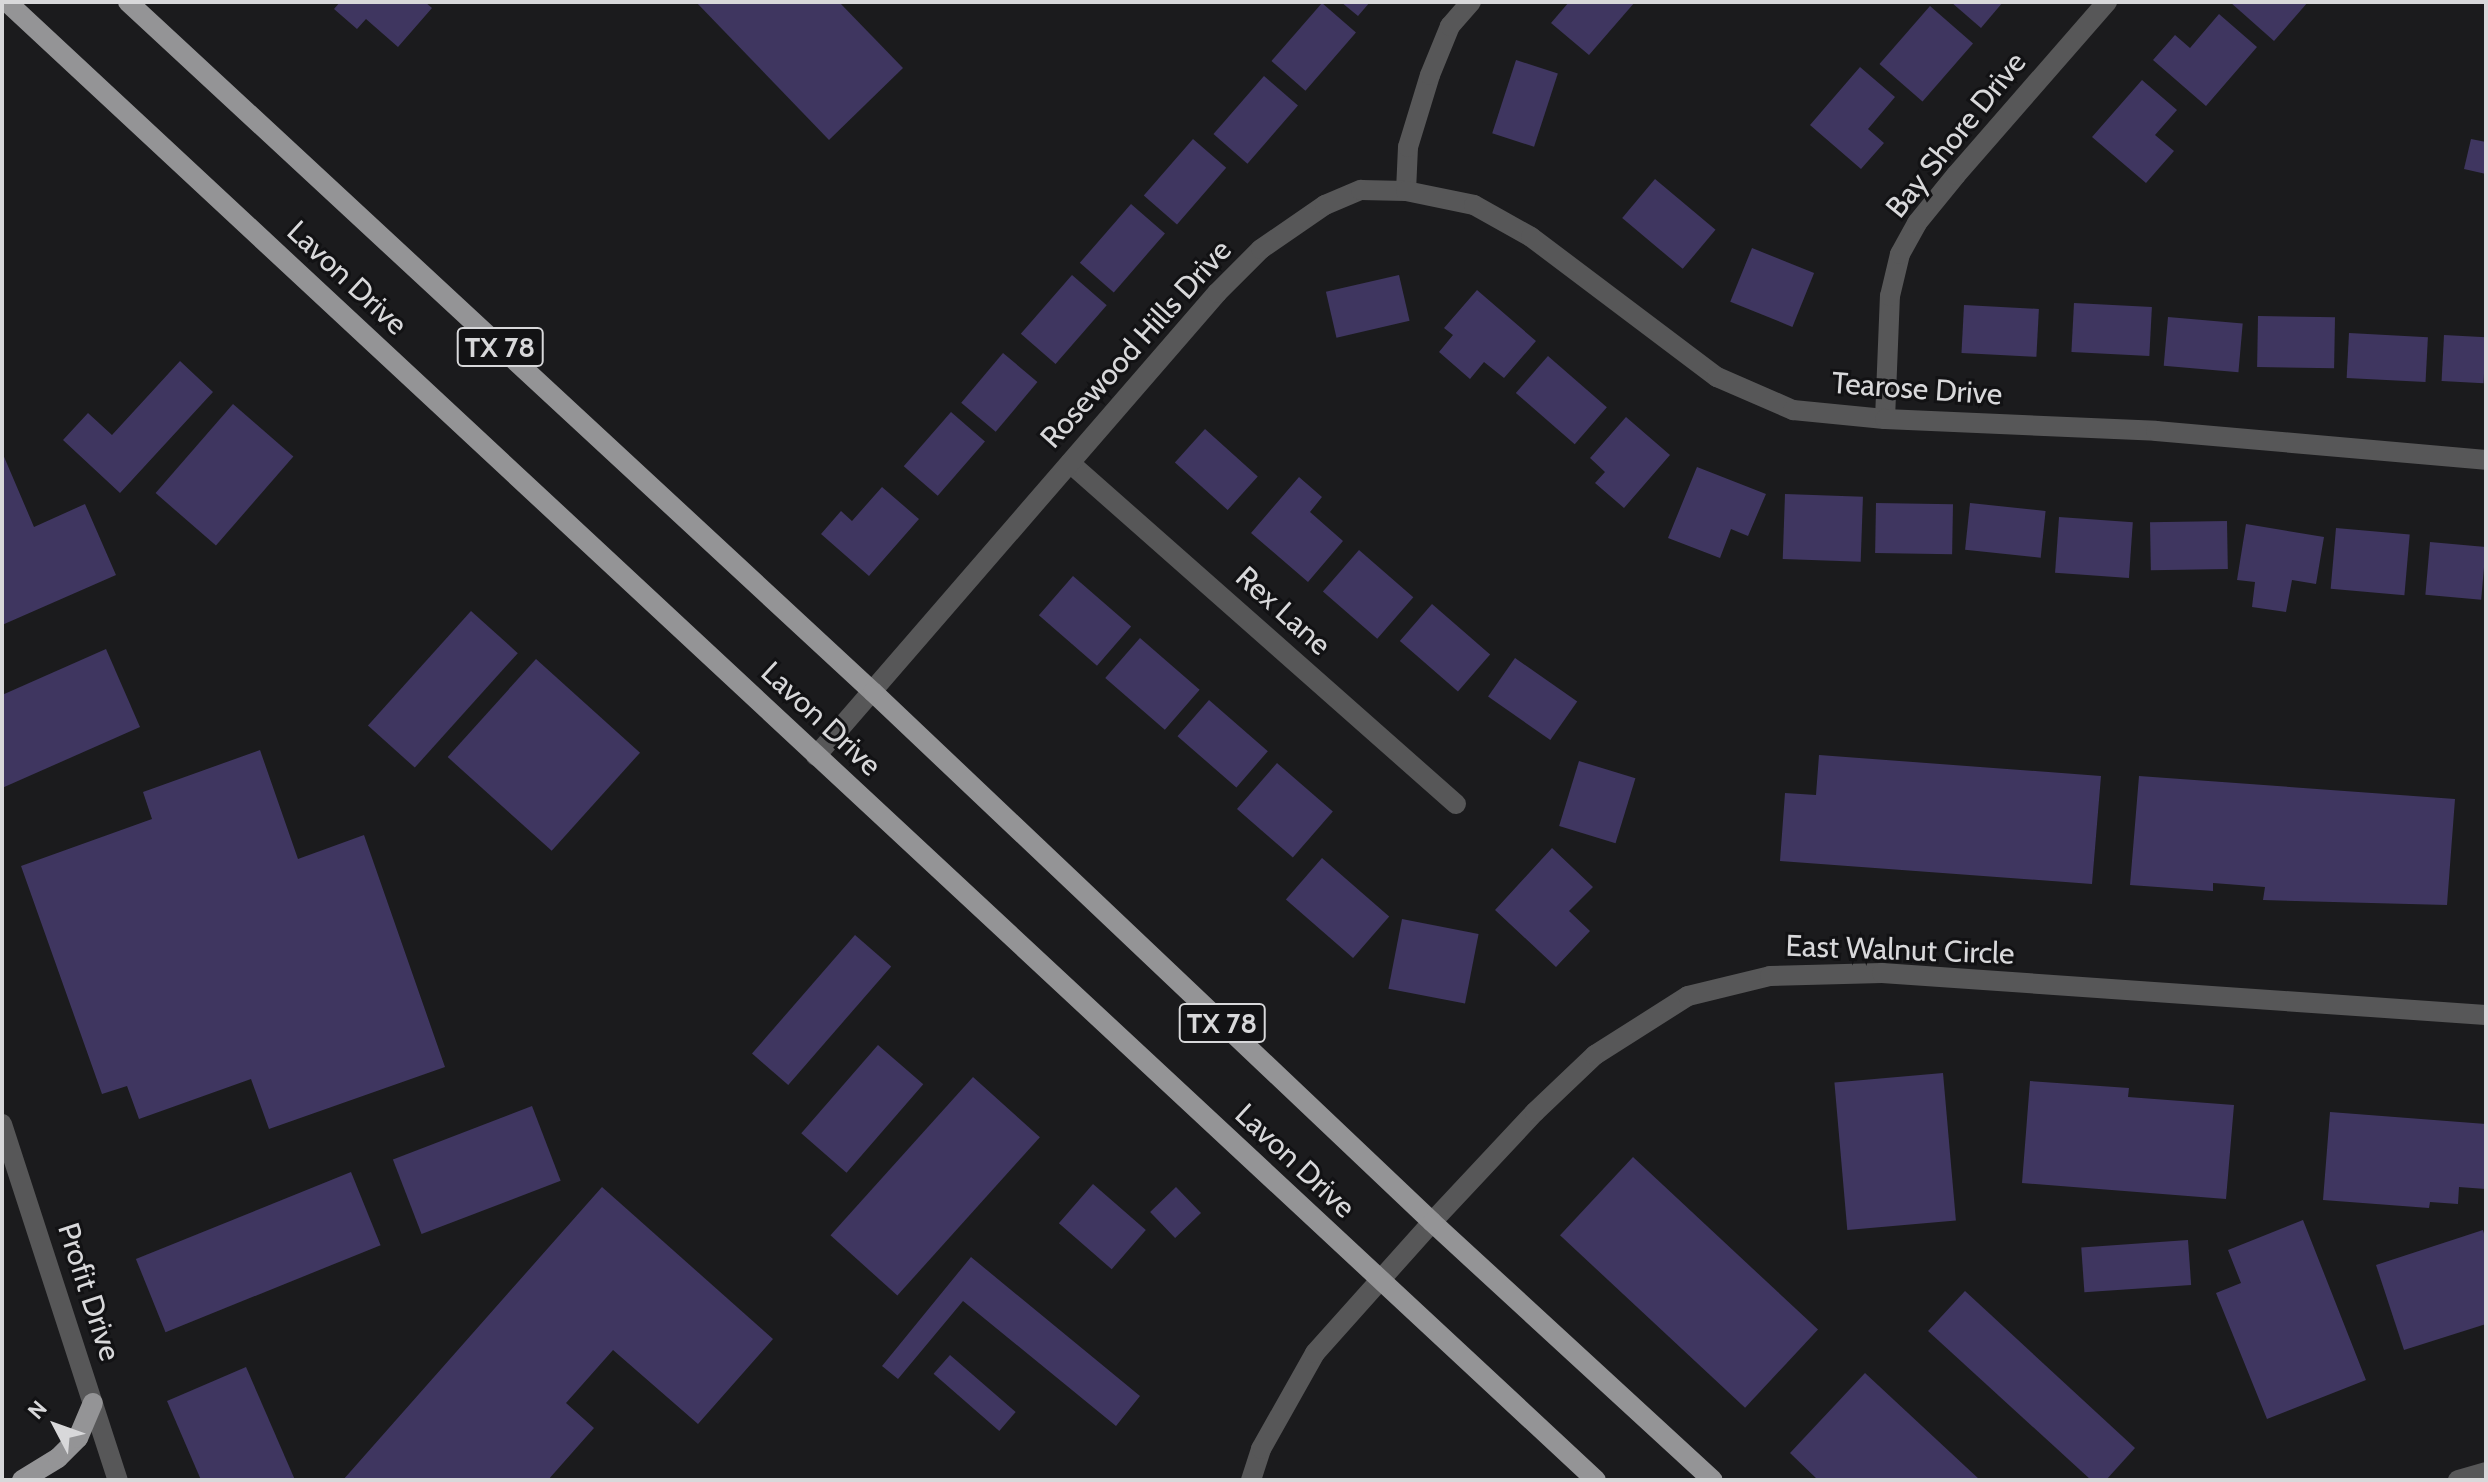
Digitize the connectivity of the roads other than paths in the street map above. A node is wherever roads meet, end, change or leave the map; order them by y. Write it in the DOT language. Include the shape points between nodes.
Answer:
graph roads {
  1 [pos="7,2"];
  2 [pos="128,2"];
  3 [pos="1471,2"];
  4 [pos="2107,2"];
  5 [pos="1406,191"];
  6 [pos="1885,419"];
  7 [pos="2486,460"];
  8 [pos="1070,463"];
  9 [pos="873,692"];
  10 [pos="816,756"];
  11 [pos="1456,804"];
  12 [pos="2486,1015"];
  13 [pos="2,1124"];
  14 [pos="1432,1222"];
  15 [pos="1380,1281"];
  16 [pos="93,1403"];
  17 [pos="2486,1472"];
  18 [pos="22,1480"];
  19 [pos="118,1480"];
  20 [pos="1251,1480"];
  21 [pos="1596,1480"];
  22 [pos="1713,1480"];
  23 [pos="2458,1480"];
  1 -- 10 [label="main road, Lavon Drive / TX 78"];
  2 -- 9 [label="main road, Lavon Drive / TX 78"];
  3 -- 5 [label="street" via="1450,26 1430,75 1408,147"];
  4 -- 6 [label="street, Bay Shore Drive" via="1956,175 1917,223 1900,254 1890,296"];
  5 -- 6 [label="street, Tearose Drive" via="1474,205 1531,237 1717,377 1793,410"];
  5 -- 8 [label="street, Rosewood Hills Drive" via="1361,190 1325,205 1261,249"];
  6 -- 7 [label="street, Tearose Drive" via="2156,431"];
  8 -- 9 [label="street, Rosewood Hills Drive"];
  8 -- 11 [label="street, Rex Lane"];
  9 -- 10 [label="street, Rosewood Hills Drive"];
  9 -- 14 [label="main road, Lavon Drive / TX 78"];
  10 -- 15 [label="main road, Lavon Drive / TX 78"];
  12 -- 14 [label="street, East Walnut Circle" via="1882,973 1770,976 1688,996 1595,1055"];
  13 -- 16 [label="street, Profit Drive"];
  14 -- 15 [label="street, East Walnut Circle"];
  14 -- 22 [label="main road, Lavon Drive / TX 78"];
  15 -- 20 [label="street, East Walnut Circle" via="1315,1353 1261,1449"];
  15 -- 21 [label="main road, Lavon Drive / TX 78"];
  16 -- 18 [label="main road" via="78,1438"];
  16 -- 19 [label="street, Profit Drive"];
  17 -- 23 [label="street"];
}
